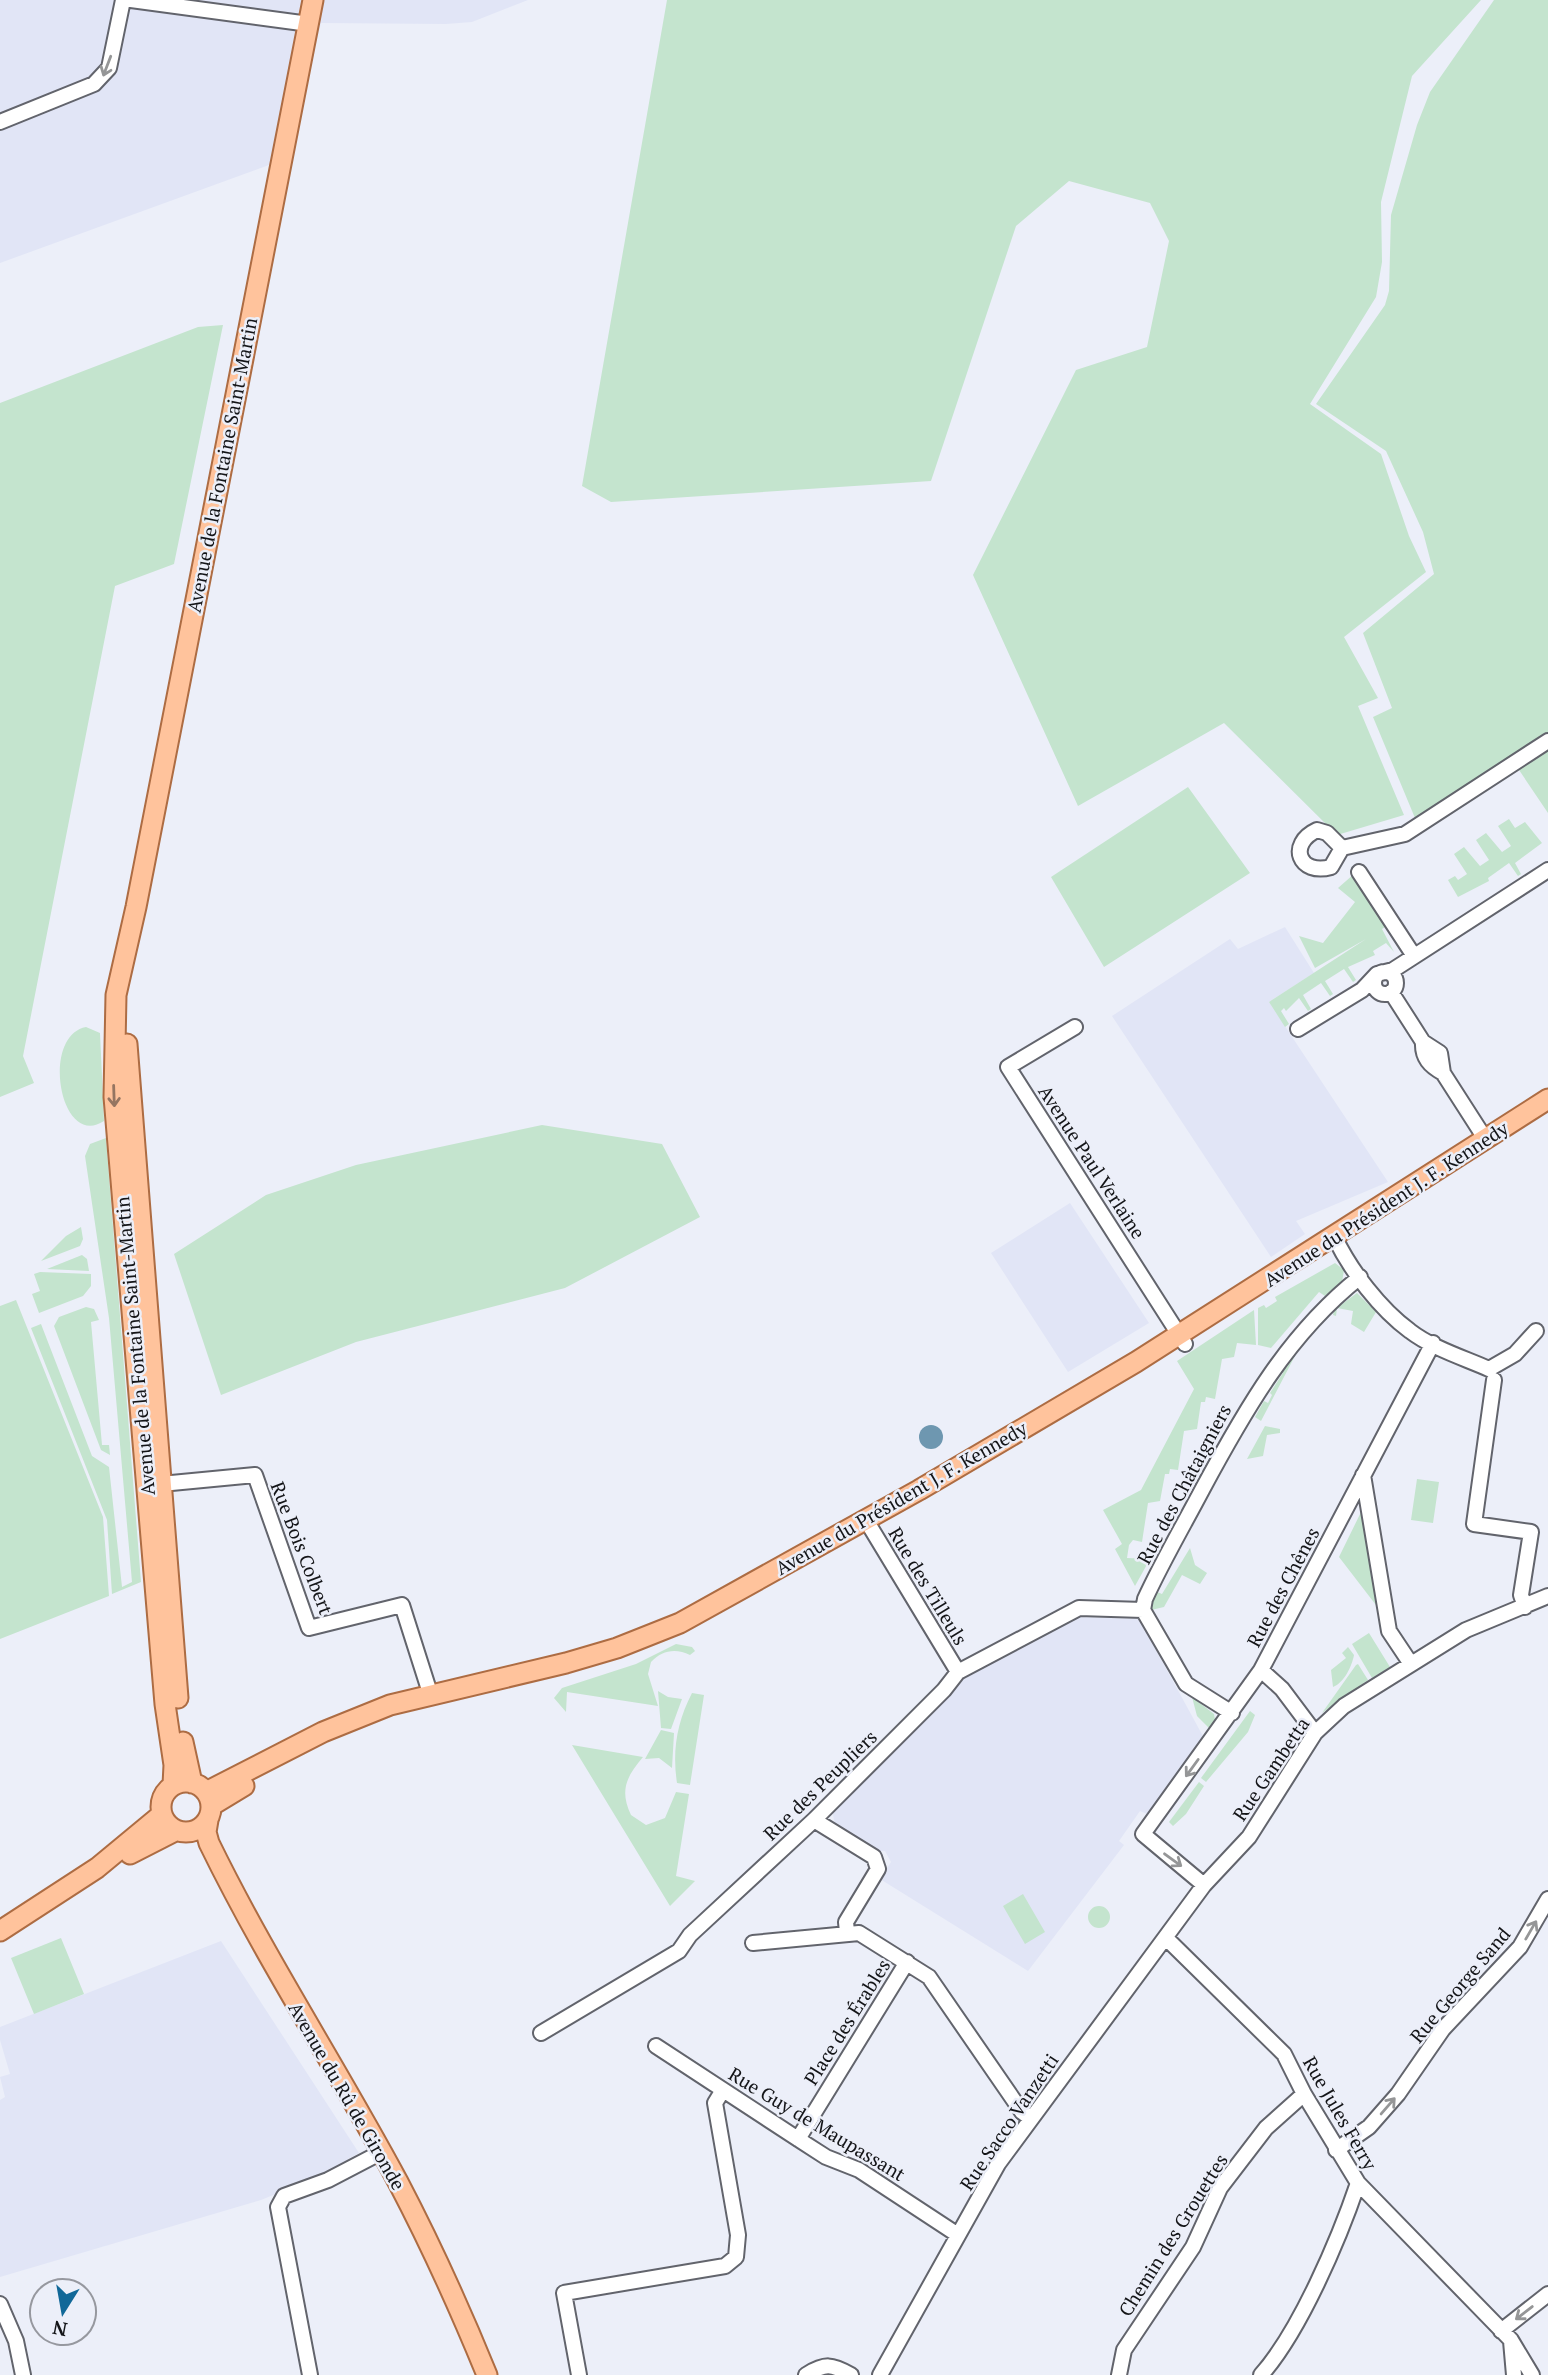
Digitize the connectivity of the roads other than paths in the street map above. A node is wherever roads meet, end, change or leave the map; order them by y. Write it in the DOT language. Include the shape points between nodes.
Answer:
graph roads {
  1 [pos="122,0"];
  2 [pos="131,0"];
  3 [pos="313,0"];
  4 [pos="309,24"];
  5 [pos="0,122"];
  6 [pos="1548,741"];
  7 [pos="1342,848"];
  8 [pos="1548,870"];
  9 [pos="1359,872"];
  10 [pos="136,907"];
  11 [pos="1414,956"];
  12 [pos="1381,973"];
  13 [pos="1376,991"];
  14 [pos="1075,1027"];
  15 [pos="1298,1029"];
  16 [pos="1548,1099"];
  17 [pos="1548,1111"];
  18 [pos="116,1129"];
  19 [pos="1486,1140"];
  20 [pos="136,1180"];
  21 [pos="1337,1242"];
  22 [pos="1360,1277"];
  23 [pos="1536,1331"];
  24 [pos="1183,1339"];
  25 [pos="1433,1343"];
  26 [pos="1494,1380"];
  27 [pos="149,1427"];
  28 [pos="1363,1475"];
  29 [pos="154,1484"];
  30 [pos="868,1524"];
  31 [pos="1548,1596"];
  32 [pos="1525,1607"];
  33 [pos="1143,1609"];
  34 [pos="1411,1664"];
  35 [pos="1261,1670"];
  36 [pos="958,1672"];
  37 [pos="430,1693"];
  38 [pos="1232,1713"];
  39 [pos="1315,1733"];
  40 [pos="198,1797"];
  41 [pos="161,1815"];
  42 [pos="814,1820"];
  43 [pos="183,1832"];
  44 [pos="97,1868"];
  45 [pos="1204,1885"];
  46 [pos="1548,1899"];
  47 [pos="0,1931"];
  48 [pos="847,1932"];
  49 [pos="1166,1938"];
  50 [pos="753,1942"];
  51 [pos="907,1962"];
  52 [pos="541,2033"];
  53 [pos="656,2046"];
  54 [pos="723,2090"];
  55 [pos="1304,2094"];
  56 [pos="1030,2118"];
  57 [pos="798,2139"];
  58 [pos="1336,2150"];
  59 [pos="374,2156"];
  60 [pos="1358,2183"];
  61 [pos="958,2235"];
  62 [pos="1548,2294"];
  63 [pos="0,2304"];
  64 [pos="1506,2335"];
  65 [pos="23,2375"];
  66 [pos="310,2375"];
  67 [pos="480,2375"];
  68 [pos="487,2375"];
  69 [pos="579,2375"];
  70 [pos="806,2375"];
  71 [pos="851,2375"];
  72 [pos="880,2375"];
  73 [pos="1119,2375"];
  74 [pos="1261,2375"];
  75 [pos="1514,2375"];
  76 [pos="1532,2375"];
  1 -- 5 [label="street, one-way" via="103,77"];
  2 -- 4 [label="street"];
  3 -- 4 [label="main road, Avenue de la Fontaine Saint-Martin"];
  4 -- 10 [label="main road, Avenue de la Fontaine Saint-Martin"];
  6 -- 7 [label="street" via="1405,834"];
  8 -- 11 [label="street"];
  9 -- 11 [label="street"];
  10 -- 18 [label="main road, Avenue de la Fontaine Saint-Martin, one-way" via="116,995"];
  10 -- 20 [label="main road, Avenue de la Fontaine Saint-Martin" via="124,1004"];
  11 -- 12 [label="street"];
  12 -- 13 [label="street"];
  12 -- 13 [label="street" via="1390,973 1395,980"];
  13 -- 15 [label="street"];
  13 -- 19 [label="street" via="1423,1042 1440,1053 1443,1073"];
  14 -- 24 [label="street, Avenue Paul Verlaine" via="1008,1068"];
  16 -- 19 [label="main road, Avenue du Président J. F. Kennedy"];
  17 -- 21 [label="main road, Avenue du Président J. F. Kennedy"];
  18 -- 20 [label="main road" via="129,1136"];
  18 -- 27 [label="main road, Avenue de la Fontaine Saint-Martin"];
  19 -- 21 [label="main road, Avenue du Président J. F. Kennedy"];
  20 -- 27 [label="main road, Avenue de la Fontaine Saint-Martin"];
  21 -- 22 [label="street"];
  21 -- 24 [label="main road, Avenue du Président J. F. Kennedy"];
  22 -- 25 [label="street" via="1402,1324"];
  22 -- 33 [label="street, Rue des Châtaigniers" via="1330,1302 1262,1384 1155,1578"];
  23 -- 25 [label="street" via="1514,1354 1489,1369"];
  24 -- 30 [label="main road, Avenue du Président J. F. Kennedy" via="924,1499"];
  25 -- 28 [label="street, Rue des Chênes"];
  26 -- 32 [label="street" via="1474,1524 1531,1532 1521,1595"];
  27 -- 29 [label="main road, Avenue de la Fontaine Saint-Martin"];
  28 -- 34 [label="street" via="1389,1631"];
  28 -- 35 [label="street, Rue des Chênes"];
  29 -- 37 [label="street, Rue Bois Colbert" via="255,1475 309,1628 402,1605"];
  29 -- 40 [label="main road, Avenue de la Fontaine Saint-Martin" via="180,1723"];
  30 -- 36 [label="street, Rue des Tilleuls"];
  30 -- 37 [label="main road, Avenue du Président J. F. Kennedy" via="680,1623 630,1643 566,1663"];
  30 -- 40 [label="main road, Avenue du Président J. F. Kennedy" via="682,1633 621,1659 444,1700 383,1719"];
  31 -- 32 [label="street, Rue Gambetta"];
  32 -- 34 [label="street, Rue Gambetta" via="1466,1630"];
  33 -- 36 [label="street, Rue des Peupliers" via="1079,1608"];
  33 -- 38 [label="street" via="1186,1684"];
  34 -- 39 [label="street, Rue Gambetta" via="1344,1706"];
  35 -- 38 [label="street, Rue des Chênes"];
  35 -- 39 [label="street" via="1282,1689"];
  36 -- 42 [label="street, Rue des Peupliers"];
  37 -- 40 [label="main road, Avenue du Président J. F. Kennedy" via="323,1732"];
  38 -- 45 [label="street, Rue des Chênes, one-way" via="1143,1835"];
  39 -- 45 [label="street, Rue Gambetta" via="1249,1837"];
  40 -- 41 [label="main road" via="161,1801"];
  40 -- 43 [label="main road"];
  40 -- 68 [label="main road, Avenue du Rû de Gironde" via="209,1843 240,1908 397,2181 442,2269"];
  41 -- 43 [label="main road, Avenue du Rû de Gironde"];
  41 -- 44 [label="main road"];
  42 -- 48 [label="street" via="874,1857 878,1869 846,1922"];
  42 -- 52 [label="street, Rue des Peupliers" via="678,1951"];
  43 -- 44 [label="main road"];
  43 -- 59 [label="main road, Avenue du Rû de Gironde"];
  44 -- 47 [label="main road"];
  45 -- 49 [label="street, Rue Gambetta"];
  58 -- 46 [label="street, Rue George Sand, one-way" via="1369,2127 1398,2094 1443,2029 1520,1947"];
  48 -- 50 [label="street"];
  48 -- 51 [label="street" via="859,1933"];
  49 -- 55 [label="street, Rue Jules Ferry" via="1284,2054"];
  49 -- 56 [label="street, Rue Sacco Vanzetti"];
  51 -- 56 [label="street" via="929,1977"];
  51 -- 57 [label="street, Place des Érables"];
  53 -- 54 [label="street, Rue Guy de Maupassant"];
  54 -- 57 [label="street, Rue Guy de Maupassant"];
  54 -- 69 [label="street" via="715,2103 738,2235 736,2257 725,2266 564,2293"];
  55 -- 58 [label="street, Rue Jules Ferry"];
  55 -- 73 [label="street, Chemin des Grouettes" via="1266,2128 1220,2188 1193,2247 1124,2350"];
  56 -- 61 [label="street, Rue Sacco Vanzetti"];
  57 -- 61 [label="street, Rue Guy de Maupassant" via="826,2157 859,2169"];
  58 -- 60 [label="street, Rue Jules Ferry"];
  59 -- 66 [label="street" via="284,2196 278,2207"];
  59 -- 67 [label="main road, Avenue du Rû de Gironde" via="435,2272"];
  60 -- 64 [label="street, Rue Jules Ferry"];
  60 -- 74 [label="street" via="1284,2345"];
  61 -- 72 [label="street, Rue Sacco Vanzetti"];
  62 -- 64 [label="street, one-way"];
  63 -- 65 [label="street" via="16,2341"];
  64 -- 75 [label="street"];
  64 -- 76 [label="street, Rue Jules Ferry"];
  70 -- 71 [label="street" via="822,2365 834,2365"];
}
